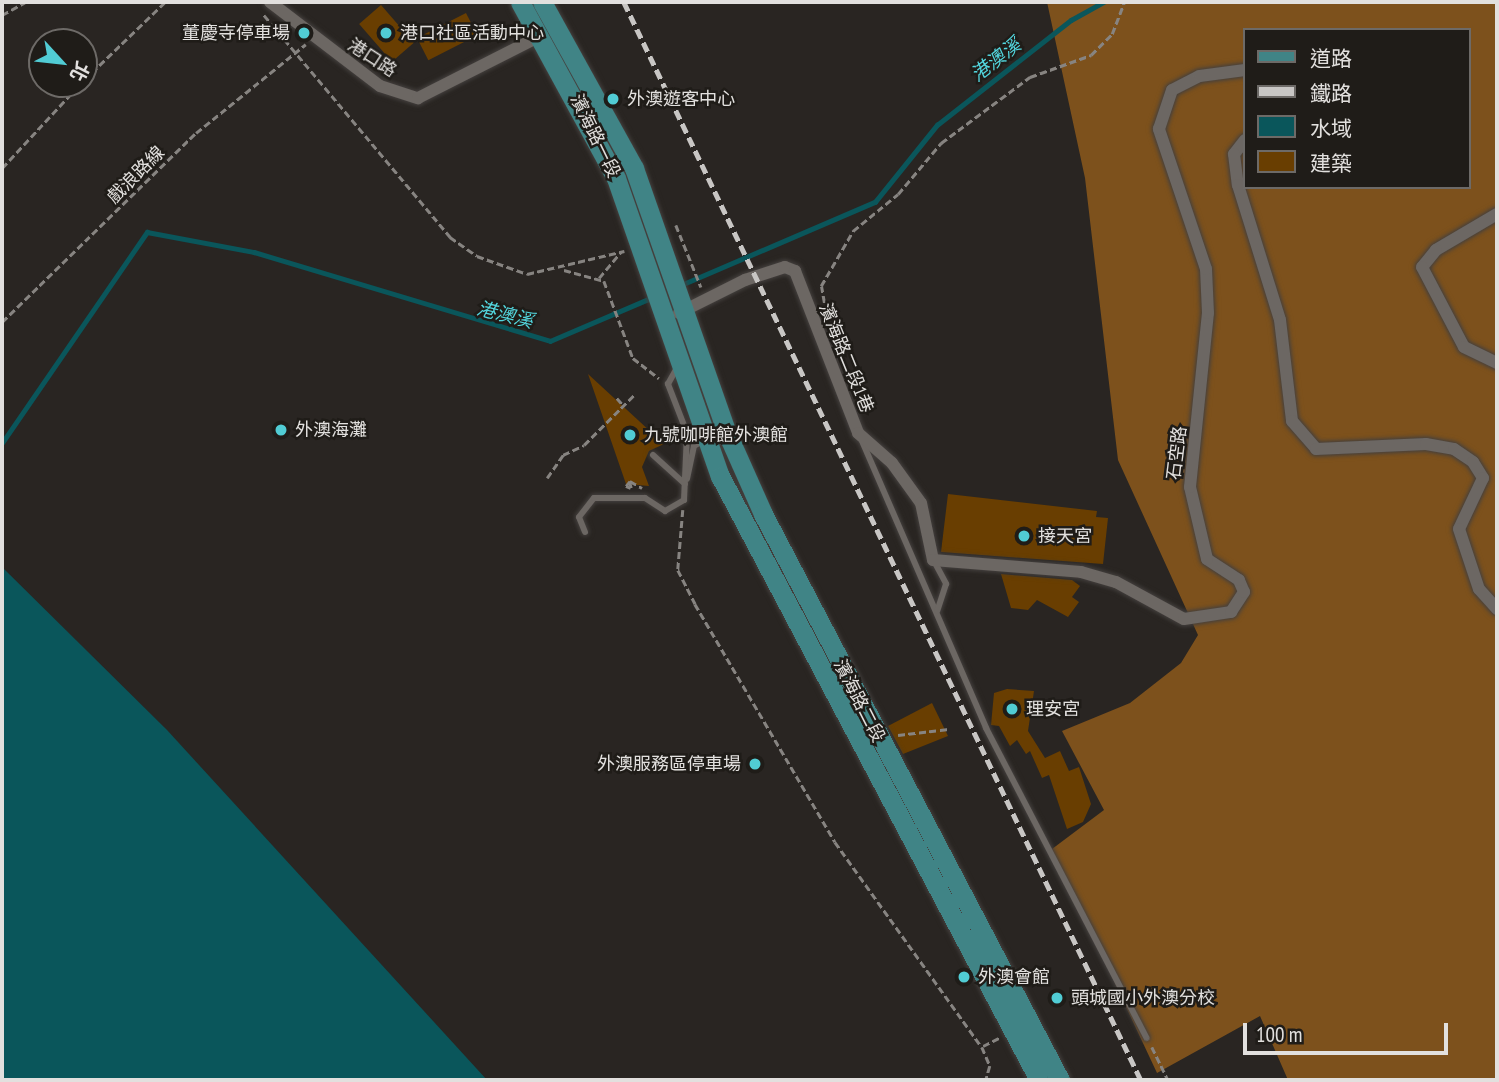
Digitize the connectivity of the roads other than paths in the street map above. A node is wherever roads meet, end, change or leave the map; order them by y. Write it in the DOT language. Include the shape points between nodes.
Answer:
graph roads {
  1 [pos="520,2"];
  2 [pos="542,2"];
  3 [pos="266,7"];
  4 [pos="550,31"];
  5 [pos="1244,70"];
  6 [pos="1244,141"];
  7 [pos="1497,214"];
  8 [pos="675,315"];
  9 [pos="681,361"];
  10 [pos="1497,363"];
  11 [pos="858,433"];
  12 [pos="697,444"];
  13 [pos="653,455"];
  14 [pos="685,484"];
  15 [pos="754,518"];
  16 [pos="585,532"];
  17 [pos="933,560"];
  18 [pos="1497,609"];
  19 [pos="937,611"];
  20 [pos="878,743"];
  21 [pos="962,893"];
  22 [pos="944,902"];
  23 [pos="1018,1031"];
  24 [pos="1147,1038"];
  25 [pos="1039,1080"];
  26 [pos="1060,1080"];
  1 -- 4 [label="main road, 濱海路一段"];
  2 -- 4 [label="main road, 濱海路一段"];
  3 -- 4 [label="street, 港口路" via="380,86 418,99"];
  4 -- 8 [label="main road, 濱海路一段" via="634,168"];
  5 -- 17 [label="street, 石空路" via="1200,76 1172,90 1160,129 1206,269 1208,313 1189,487 1207,559 1239,580 1242,603 1218,616 1184,618 1116,582 1081,572"];
  6 -- 18 [label="street" via="1234,154 1238,185 1280,320 1292,421 1316,449 1426,444 1454,449 1474,463 1483,478 1459,529 1479,589"];
  7 -- 10 [label="street" via="1436,250 1422,267 1464,347"];
  8 -- 9 [label="main road, 濱海路二段"];
  8 -- 11 [label="street, 濱海路二段1巷" via="745,280 785,267 795,271"];
  8 -- 15 [label="main road, 濱海路二段"];
  9 -- 12 [label="main road, 濱海路二段"];
  9 -- 12 [label="lane" via="668,384"];
  11 -- 17 [label="street, 濱海路二段1巷" via="885,456 921,503"];
  11 -- 19 [label="lane"];
  12 -- 14 [label="lane"];
  12 -- 14 [label="lane"];
  12 -- 15 [label="main road, 濱海路二段"];
  13 -- 14 [label="lane"];
  14 -- 16 [label="lane" via="684,500 665,511 645,498 594,498 579,517"];
  15 -- 20 [label="main road, 濱海路二段"];
  17 -- 19 [label="lane, 濱海路二段1巷" via="946,584"];
  19 -- 24 [label="lane" via="986,728"];
  20 -- 21 [label="main road, 濱海路二段"];
  20 -- 22 [label="main road, 濱海路二段"];
  21 -- 22 [label="main road"];
  21 -- 23 [label="main road, 濱海路二段"];
  22 -- 23 [label="main road, 濱海路二段"];
  23 -- 25 [label="main road, 濱海路二段"];
  23 -- 26 [label="main road, 濱海路二段"];
}
